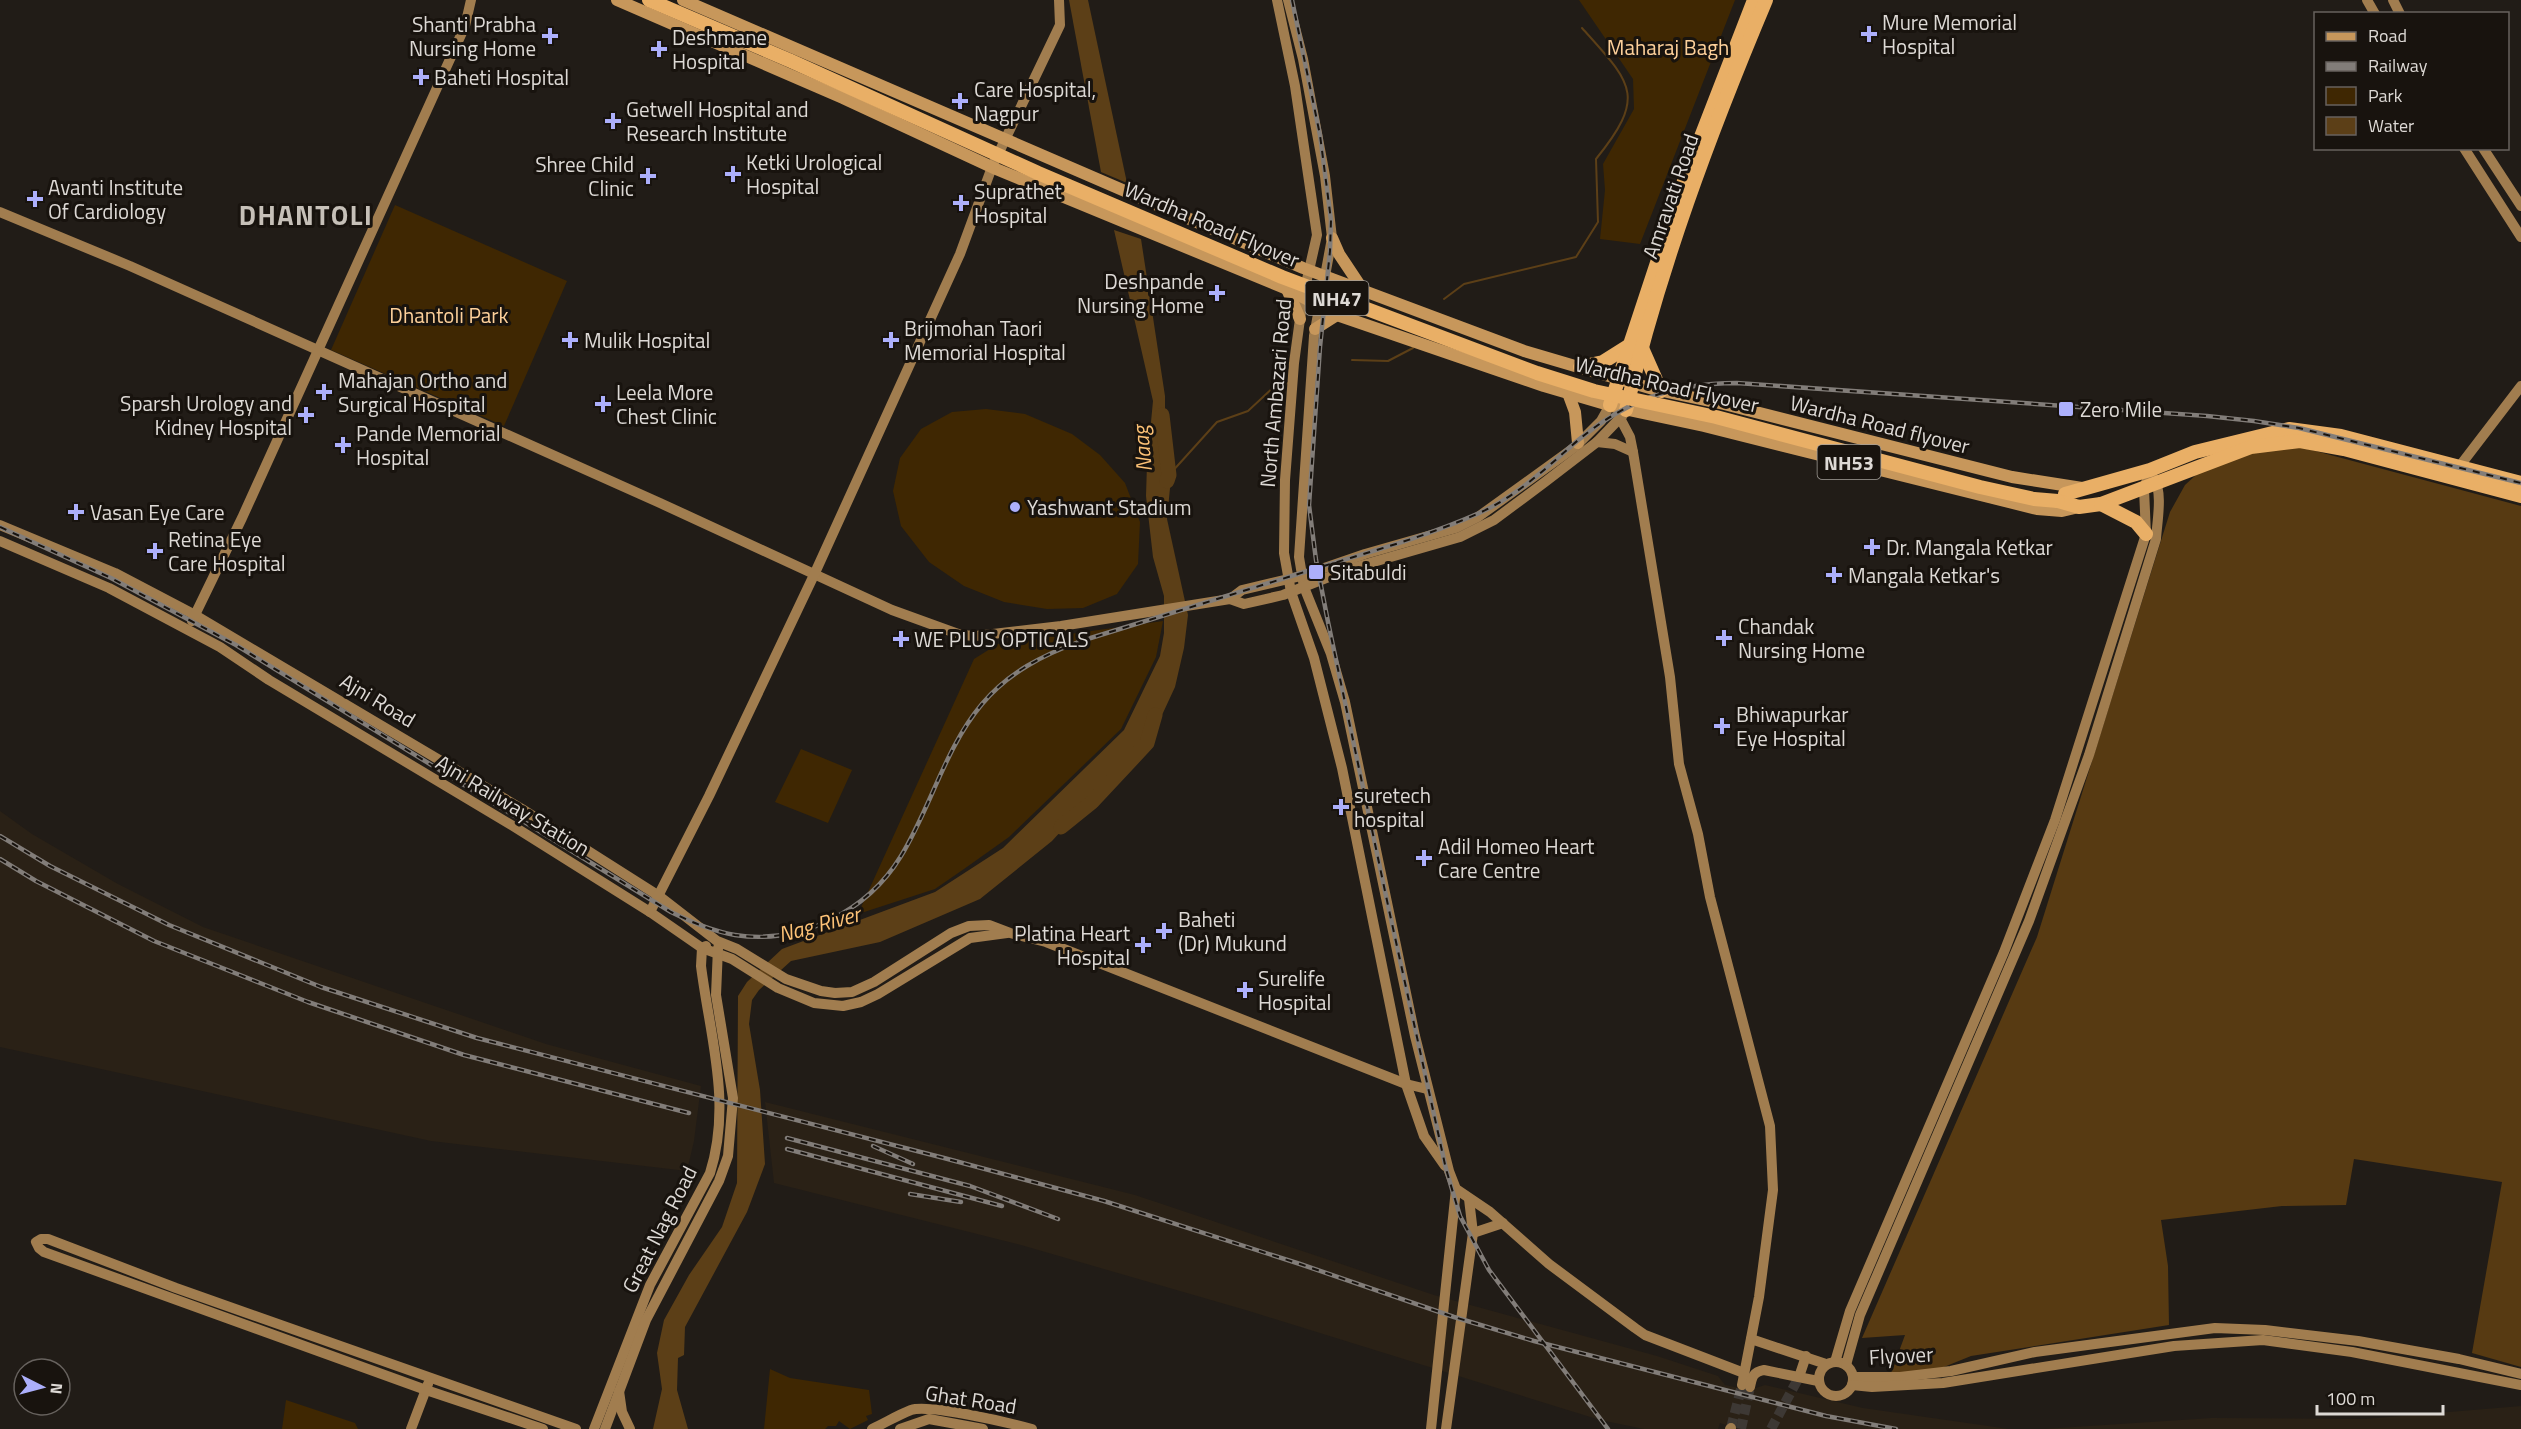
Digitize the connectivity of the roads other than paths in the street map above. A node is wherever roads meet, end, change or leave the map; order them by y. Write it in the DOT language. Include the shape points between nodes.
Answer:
graph roads {
  1 [pos="471,0"];
  2 [pos="617,0"];
  3 [pos="649,0"];
  4 [pos="667,0"];
  5 [pos="683,0"];
  6 [pos="1059,0"];
  7 [pos="1277,0"];
  8 [pos="1288,0"];
  9 [pos="1754,0"];
  10 [pos="1766,0"];
  11 [pos="1303,59"];
  12 [pos="1289,63"];
  13 [pos="1004,141"];
  14 [pos="2465,150"];
  15 [pos="2484,150"];
  16 [pos="992,167"];
  17 [pos="2510,188"];
  18 [pos="2494,196"];
  19 [pos="2521,206"];
  20 [pos="0,212"];
  21 [pos="2521,237"];
  22 [pos="1332,238"];
  23 [pos="1308,270"];
  24 [pos="1326,277"];
  25 [pos="1287,289"];
  26 [pos="1365,293"];
  27 [pos="1303,297"];
  28 [pos="1321,305"];
  29 [pos="1337,315"];
  30 [pos="1300,320"];
  31 [pos="1315,329"];
  32 [pos="1636,347"];
  33 [pos="318,352"];
  34 [pos="1580,368"];
  35 [pos="1626,381"];
  36 [pos="2521,386"];
  37 [pos="1661,391"];
  38 [pos="1568,393"];
  39 [pos="1619,410"];
  40 [pos="1598,442"];
  41 [pos="1578,443"];
  42 [pos="1633,452"];
  43 [pos="2459,467"];
  44 [pos="2150,470"];
  45 [pos="2157,483"];
  46 [pos="2521,483"];
  47 [pos="2083,488"];
  48 [pos="2144,489"];
  49 [pos="2521,496"];
  50 [pos="2062,498"];
  51 [pos="2102,504"];
  52 [pos="2079,507"];
  53 [pos="0,525"];
  54 [pos="2146,534"];
  55 [pos="0,541"];
  56 [pos="814,575"];
  57 [pos="1301,576"];
  58 [pos="1288,579"];
  59 [pos="1304,587"];
  60 [pos="1291,592"];
  61 [pos="2133,596"];
  62 [pos="1230,599"];
  63 [pos="195,615"];
  64 [pos="188,629"];
  65 [pos="659,897"];
  66 [pos="650,912"];
  67 [pos="1010,933"];
  68 [pos="717,941"];
  69 [pos="702,948"];
  70 [pos="720,954"];
  71 [pos="735,954"];
  72 [pos="1406,1084"];
  73 [pos="1427,1089"];
  74 [pos="1449,1171"];
  75 [pos="1456,1190"];
  76 [pos="1469,1199"];
  77 [pos="1503,1223"];
  78 [pos="1473,1233"];
  79 [pos="1751,1339"];
  80 [pos="1806,1356"];
  81 [pos="1836,1363"];
  82 [pos="1749,1374"];
  83 [pos="2521,1374"];
  84 [pos="1799,1377"];
  85 [pos="430,1378"];
  86 [pos="1855,1380"];
  87 [pos="1818,1381"];
  88 [pos="2521,1385"];
  89 [pos="1746,1386"];
  90 [pos="426,1390"];
  91 [pos="619,1391"];
  92 [pos="880,1428"];
  93 [pos="411,1429"];
  94 [pos="543,1429"];
  95 [pos="576,1429"];
  96 [pos="594,1429"];
  97 [pos="605,1429"];
  98 [pos="630,1429"];
  99 [pos="900,1429"];
  100 [pos="983,1429"];
  101 [pos="1032,1429"];
  102 [pos="1431,1429"];
  103 [pos="1446,1429"];
  1 -- 33 [label="main road" via="465,26"];
  2 -- 16 [label="main road"];
  3 -- 50 [label="highway, Wardha Road Flyover / NH47, bridge" via="1282,277 1537,373 1594,391 1760,428 1980,487 2034,499"];
  4 -- 50 [label="highway, Wardha Road Flyover / NH47" via="1302,276 1552,370"];
  5 -- 13 [label="main road, Wardha Road flyover"];
  6 -- 13 [label="main road" via="1060,25"];
  7 -- 12 [label="main road, North Ambazari Road"];
  8 -- 11 [label="main road, North Ambazari Road"];
  9 -- 32 [label="highway, Amravati Road" via="1685,178"];
  10 -- 32 [label="highway, Amravati Road"];
  11 -- 12 [label="main road"];
  11 -- 22 [label="main road, North Ambazari Road" via="1325,176"];
  12 -- 23 [label="main road, North Ambazari Road" via="1317,236"];
  13 -- 16 [label="main road"];
  13 -- 23 [label="main road, Wardha Road flyover"];
  14 -- 18 [label="main road"];
  15 -- 17 [label="main road"];
  16 -- 25 [label="main road"];
  16 -- 56 [label="main road" via="960,254"];
  17 -- 18 [label="main road"];
  17 -- 19 [label="main road"];
  18 -- 21 [label="main road"];
  20 -- 33 [label="main road"];
  22 -- 24 [label="main road, North Ambazari Road"];
  22 -- 26 [label="main road"];
  23 -- 24 [label="main road, Wardha Road flyover"];
  23 -- 27 [label="main road, North Ambazari Road"];
  24 -- 26 [label="main road, Wardha Road flyover"];
  24 -- 28 [label="main road, North Ambazari Road"];
  25 -- 27 [label="main road"];
  25 -- 30 [label="main road"];
  26 -- 34 [label="main road, Wardha Road flyover"];
  27 -- 28 [label="main road"];
  27 -- 30 [label="main road, North Ambazari Road"];
  28 -- 29 [label="main road"];
  28 -- 31 [label="main road, North Ambazari Road"];
  29 -- 31 [label="main road"];
  29 -- 38 [label="main road"];
  30 -- 58 [label="main road, North Ambazari Road" via="1285,480 1284,553"];
  31 -- 57 [label="main road, North Ambazari Road" via="1299,557"];
  32 -- 34 [label="highway"];
  32 -- 35 [label="highway, Amravati Road"];
  32 -- 37 [label="highway"];
  33 -- 56 [label="main road"];
  33 -- 63 [label="main road"];
  34 -- 35 [label="main road, Wardha Road flyover"];
  35 -- 37 [label="main road, Wardha Road flyover / NH53"];
  35 -- 39 [label="highway, Amravati Road"];
  36 -- 43 [label="main road"];
  37 -- 47 [label="main road, Wardha Road flyover / NH53" via="2012,477"];
  38 -- 39 [label="main road"];
  38 -- 41 [label="main road" via="1575,412"];
  39 -- 40 [label="main road"];
  39 -- 41 [label="main road"];
  39 -- 42 [label="main road"];
  39 -- 52 [label="main road, NH53" via="1704,426 2037,509 2062,511"];
  40 -- 42 [label="main road"];
  40 -- 59 [label="main road" via="1494,520 1460,537 1348,569"];
  41 -- 57 [label="main road" via="1515,492 1456,528"];
  42 -- 79 [label="main road" via="1670,677 1679,764 1770,1126 1773,1190"];
  43 -- 44 [label="highway, NH53" via="2341,436 2289,429 2195,452"];
  43 -- 46 [label="highway, NH53"];
  44 -- 45 [label="main road"];
  44 -- 47 [label="highway, NH53"];
  44 -- 48 [label="main road"];
  45 -- 48 [label="highway, NH53"];
  45 -- 49 [label="highway, NH53" via="2251,447 2300,441"];
  45 -- 61 [label="main road" via="2156,539"];
  47 -- 50 [label="highway, NH47"];
  48 -- 51 [label="highway, NH53"];
  48 -- 54 [label="main road"];
  50 -- 52 [label="highway, NH47"];
  51 -- 52 [label="highway, NH53"];
  51 -- 54 [label="highway" via="2136,522"];
  53 -- 63 [label="main road, Ajni Road" via="115,573"];
  54 -- 61 [label="main road"];
  55 -- 64 [label="main road, Ajni Railway Station" via="109,588"];
  56 -- 62 [label="main road" via="892,610 961,635 976,636"];
  56 -- 65 [label="main road"];
  57 -- 58 [label="main road"];
  57 -- 59 [label="main road, North Ambazari Road"];
  58 -- 60 [label="main road, North Ambazari Road"];
  58 -- 62 [label="main road" via="1242,590"];
  59 -- 60 [label="main road"];
  59 -- 73 [label="main road, North Ambazari Road" via="1345,702"];
  60 -- 62 [label="main road" via="1244,604"];
  60 -- 72 [label="main road, North Ambazari Road" via="1314,658 1342,768"];
  61 -- 81 [label="main road" via="2004,952 1850,1311"];
  63 -- 64 [label="main road"];
  63 -- 65 [label="main road, Ajni Road" via="522,809"];
  64 -- 66 [label="main road, Ajni Railway Station"];
  65 -- 66 [label="main road"];
  65 -- 68 [label="main road, Ajni Road"];
  66 -- 69 [label="main road, Ajni Railway Station"];
  67 -- 71 [label="main road" via="989,925 969,926 852,992 821,991"];
  67 -- 71 [label="main road, Ajni Railway Station" via="970,938 878,994 843,1006 813,1003 778,988"];
  67 -- 72 [label="main road" via="1046,942"];
  68 -- 69 [label="main road"];
  68 -- 70 [label="main road"];
  68 -- 71 [label="main road, Ajni Road"];
  69 -- 70 [label="main road, Ajni Railway Station"];
  69 -- 96 [label="main road, Great Nag Road" via="706,1002 721,1092 716,1153 710,1173 650,1285"];
  70 -- 71 [label="main road, Ajni Railway Station"];
  70 -- 91 [label="main road, Great Nag Road" via="716,996 733,1098 728,1156 719,1181 660,1291"];
  72 -- 73 [label="main road"];
  72 -- 74 [label="main road, North Ambazari Road" via="1424,1136"];
  73 -- 74 [label="main road, North Ambazari Road"];
  74 -- 75 [label="main road"];
  75 -- 76 [label="main road"];
  75 -- 102 [label="main road"];
  76 -- 77 [label="main road"];
  76 -- 78 [label="main road"];
  77 -- 78 [label="main road"];
  77 -- 82 [label="main road" via="1549,1264 1645,1335"];
  78 -- 103 [label="main road"];
  79 -- 80 [label="main road"];
  79 -- 82 [label="main road"];
  80 -- 81 [label="main road"];
  80 -- 84 [label="main road"];
  81 -- 86 [label="main road"];
  81 -- 87 [label="main road" via="1820,1371"];
  82 -- 84 [label="main road" via="1764,1370"];
  82 -- 89 [label="main road"];
  83 -- 86 [label="main road, Flyover" via="2358,1341 2215,1328 2035,1352 1951,1371"];
  84 -- 87 [label="main road"];
  85 -- 90 [label="main road"];
  85 -- 90 [label="main road" via="48,1239 36,1242 44,1252"];
  85 -- 95 [label="main road"];
  86 -- 87 [label="main road" via="1845,1394 1834,1396 1824,1391"];
  86 -- 88 [label="main road" via="1893,1386 1943,1383 2174,1346 2264,1341 2352,1352"];
  90 -- 93 [label="main road"];
  90 -- 94 [label="main road"];
  91 -- 97 [label="main road, Great Nag Road"];
  91 -- 98 [label="main road"];
  92 -- 101 [label="main road, Ghat Road" via="913,1409 944,1411"];
  99 -- 100 [label="main road, Ghat Road" via="929,1419"];
}
